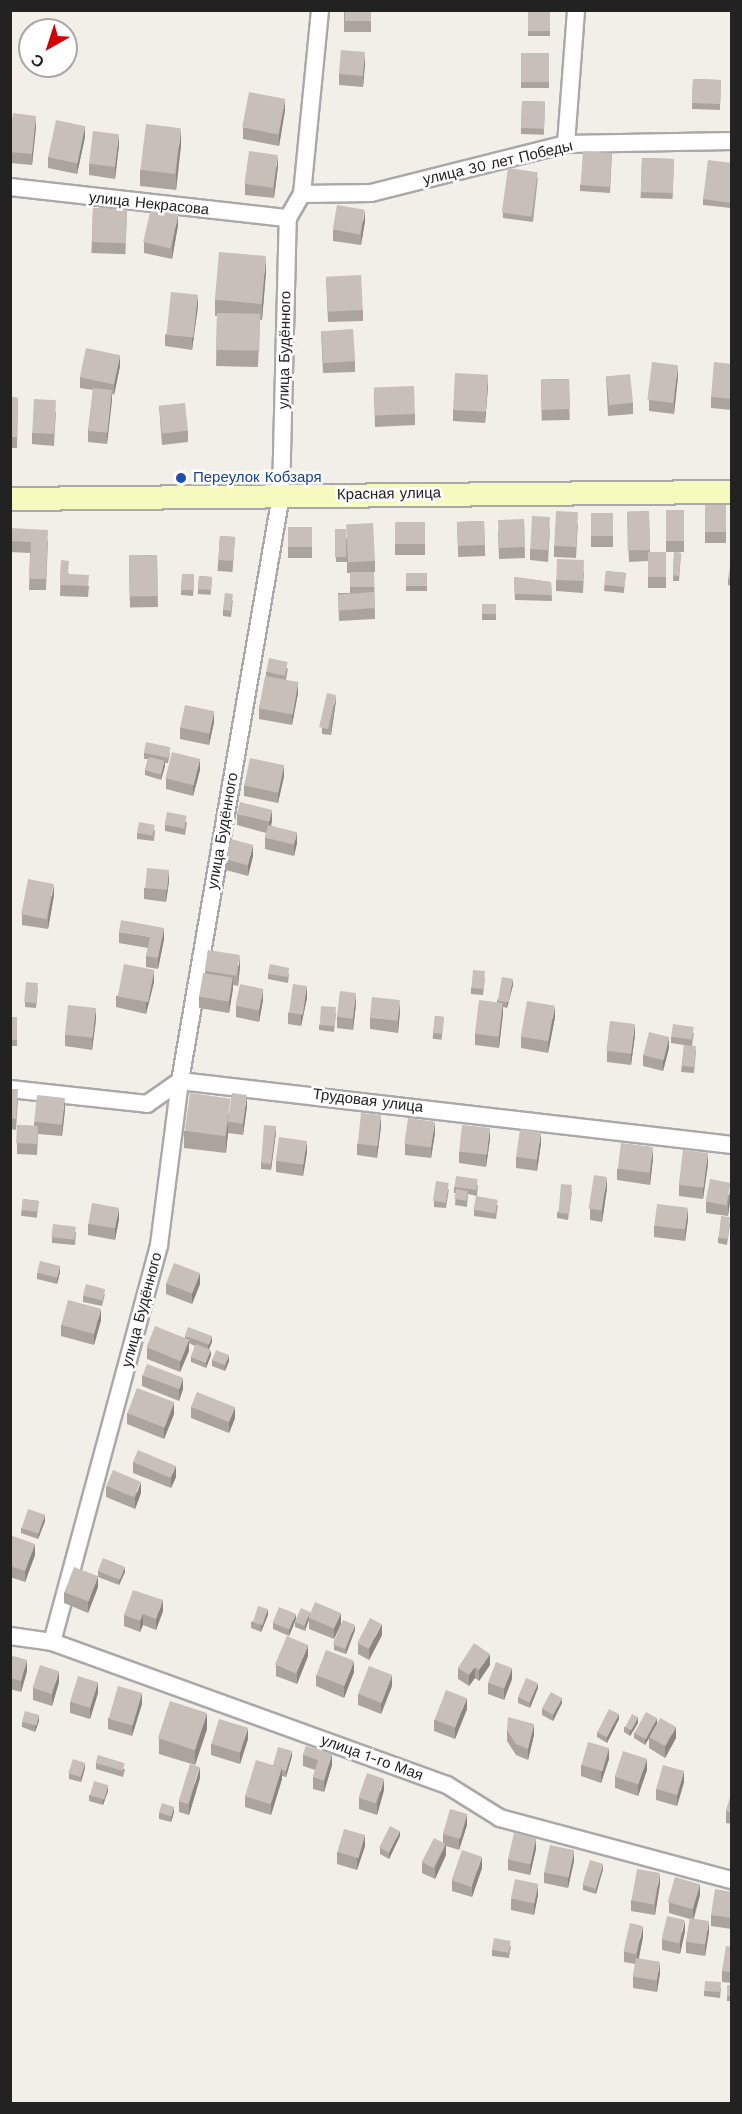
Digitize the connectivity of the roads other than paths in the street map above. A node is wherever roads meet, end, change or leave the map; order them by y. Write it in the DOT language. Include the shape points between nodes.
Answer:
graph roads {
  1 [pos="320,10"];
  2 [pos="576,10"];
  3 [pos="732,141"];
  4 [pos="566,144"];
  5 [pos="10,187"];
  6 [pos="302,194"];
  7 [pos="288,218"];
  8 [pos="732,492"];
  9 [pos="281,495"];
  10 [pos="10,499"];
  11 [pos="180,1081"];
  12 [pos="10,1089"];
  13 [pos="732,1144"];
  14 [pos="10,1636"];
  15 [pos="52,1642"];
  16 [pos="732,1880"];
  1 -- 6 [label="street, улица Будённого"];
  2 -- 4 [label="street"];
  3 -- 4 [label="street, улица 30 лет Победы"];
  4 -- 6 [label="street, улица 30 лет Победы" via="370,193"];
  5 -- 7 [label="street, улица Некрасова"];
  6 -- 7 [label="street, улица Будённого"];
  7 -- 9 [label="street, улица Будённого"];
  8 -- 9 [label="main road, Красная улица"];
  9 -- 10 [label="main road, Красная улица"];
  9 -- 11 [label="street, улица Будённого"];
  11 -- 12 [label="street" via="147,1104"];
  11 -- 13 [label="street, Трудовая улица"];
  11 -- 15 [label="street, улица Будённого" via="159,1245"];
  14 -- 15 [label="street, улица 1-го Мая"];
  15 -- 16 [label="street, улица 1-го Мая" via="447,1785 500,1818"];
}
